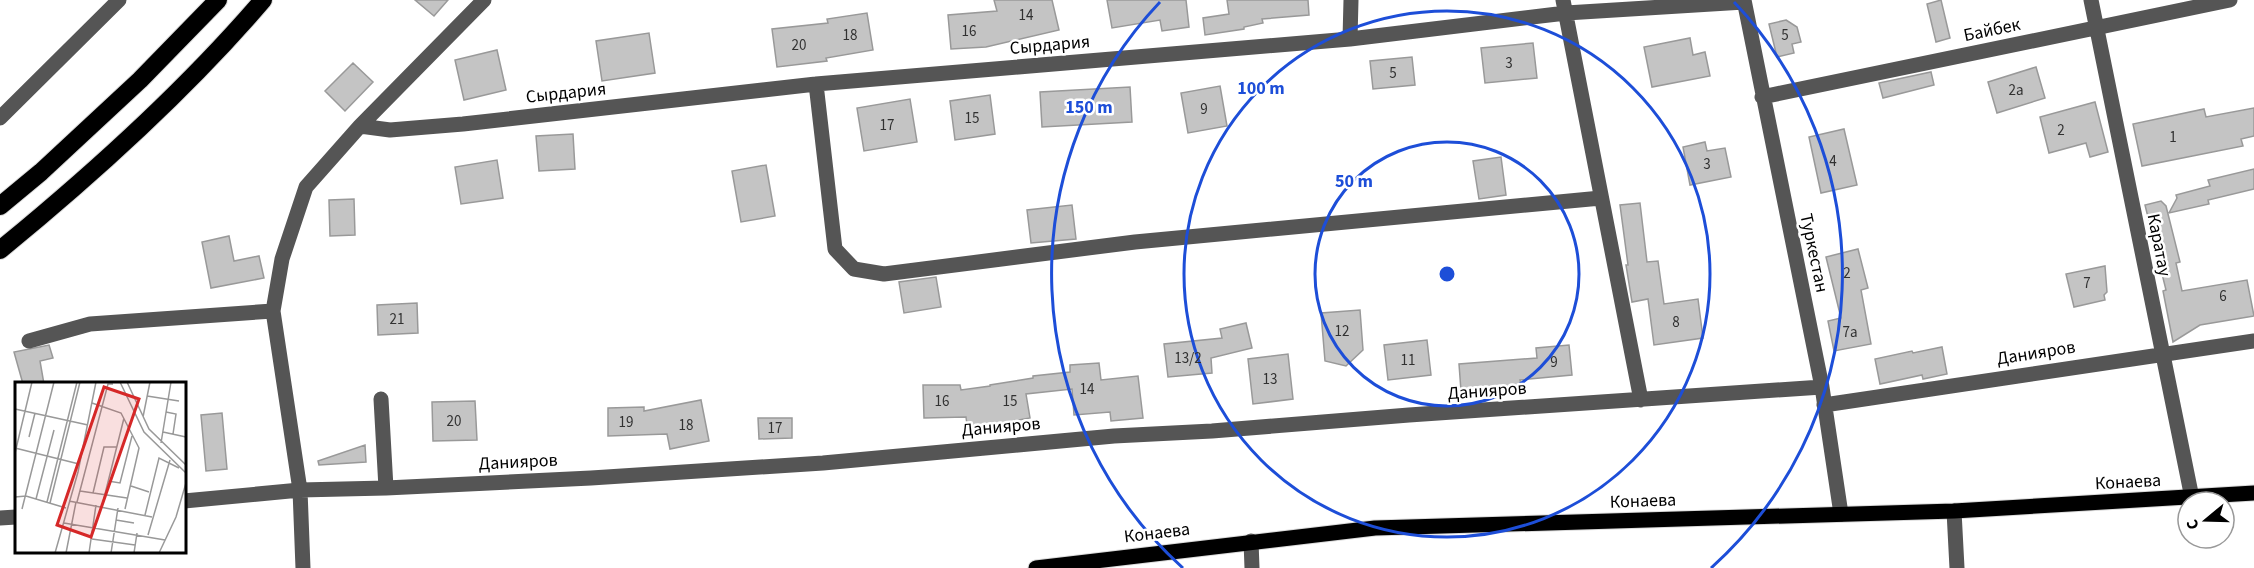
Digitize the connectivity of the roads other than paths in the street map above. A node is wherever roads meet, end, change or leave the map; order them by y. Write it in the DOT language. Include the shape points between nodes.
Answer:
graph roads {
  1 [pos="120,0"];
  2 [pos="218,0"];
  3 [pos="263,0"];
  4 [pos="484,0"];
  5 [pos="1351,0"];
  6 [pos="2091,0"];
  7 [pos="2230,0"];
  8 [pos="1744,1"];
  9 [pos="1565,7"];
  10 [pos="2096,28"];
  11 [pos="1350,39"];
  12 [pos="816,84"];
  13 [pos="1762,97"];
  14 [pos="0,118"];
  15 [pos="360,126"];
  16 [pos="1600,198"];
  17 [pos="0,206"];
  18 [pos="0,250"];
  19 [pos="273,311"];
  20 [pos="29,340"];
  21 [pos="2254,341"];
  22 [pos="2161,354"];
  23 [pos="1822,387"];
  24 [pos="381,399"];
  25 [pos="1641,400"];
  26 [pos="1824,405"];
  27 [pos="386,488"];
  28 [pos="300,490"];
  29 [pos="2190,490"];
  30 [pos="2254,493"];
  31 [pos="2236,494"];
  32 [pos="2176,499"];
  33 [pos="186,501"];
  34 [pos="1954,511"];
  35 [pos="1841,514"];
  36 [pos="15,517"];
  37 [pos="0,518"];
  38 [pos="1251,541"];
  39 [pos="303,568"];
  40 [pos="1036,568"];
  41 [pos="1252,568"];
  42 [pos="1957,568"];
  1 -- 14 [label="street"];
  2 -- 17 [label="highway" via="132,87"];
  3 -- 18 [label="highway" via="164,104 63,198"];
  4 -- 15 [label="street"];
  5 -- 11 [label="street"];
  6 -- 10 [label="street, Каратау"];
  7 -- 10 [label="street, Байбек"];
  8 -- 9 [label="street, Сырдария"];
  8 -- 13 [label="street, Туркестан"];
  9 -- 11 [label="street, Сырдария"];
  9 -- 16 [label="street"];
  10 -- 13 [label="street, Байбек"];
  10 -- 22 [label="street, Каратау"];
  11 -- 12 [label="street, Сырдария"];
  12 -- 15 [label="street, Сырдария" via="463,124 390,130"];
  12 -- 16 [label="street" via="835,249 854,269 884,274 1135,242"];
  13 -- 23 [label="street, Туркестан"];
  15 -- 19 [label="street" via="306,187 282,259"];
  16 -- 25 [label="street"];
  19 -- 20 [label="street" via="90,324"];
  19 -- 28 [label="street"];
  21 -- 22 [label="street, Данияров"];
  22 -- 26 [label="street, Данияров"];
  22 -- 29 [label="street, Каратау"];
  23 -- 25 [label="street, Данияров"];
  23 -- 26 [label="street, Туркестан"];
  24 -- 27 [label="street"];
  25 -- 27 [label="street, Данияров" via="1114,436 823,464"];
  26 -- 35 [label="street, Туркестан"];
  27 -- 28 [label="street, Данияров"];
  28 -- 33 [label="street, Данияров"];
  28 -- 39 [label="street"];
  30 -- 31 [label="main road, Конаева"];
  32 -- 34 [label="main road, Конаева"];
  34 -- 35 [label="main road, Конаева"];
  34 -- 42 [label="street"];
  35 -- 38 [label="main road, Конаева" via="1375,528"];
  36 -- 37 [label="street"];
  38 -- 40 [label="main road, Конаева"];
  38 -- 41 [label="street"];
}
